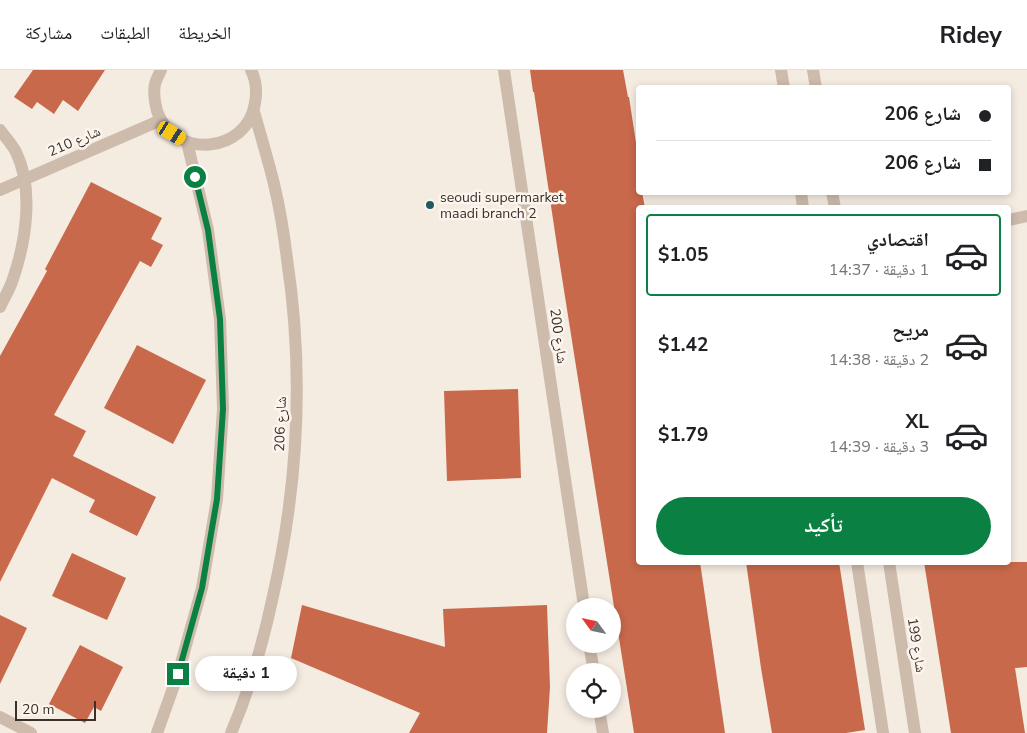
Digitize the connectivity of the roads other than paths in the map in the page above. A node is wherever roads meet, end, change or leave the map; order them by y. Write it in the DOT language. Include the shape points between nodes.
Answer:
graph roads {
  1 [pos="161,70"];
  2 [pos="504,70"];
  3 [pos="781,70"];
  4 [pos="813,70"];
  5 [pos="253,71"];
  6 [pos="784,85"];
  7 [pos="816,85"];
  8 [pos="254,112"];
  9 [pos="161,120"];
  10 [pos="0,130"];
  11 [pos="187,142"];
  12 [pos="25,179"];
  13 [pos="0,190"];
  14 [pos="1027,216"];
  15 [pos="1011,220"];
  16 [pos="0,307"];
  17 [pos="857,565"];
  18 [pos="889,565"];
  19 [pos="583,598"];
  20 [pos="0,717"];
  21 [pos="600,718"];
  22 [pos="31,733"];
  23 [pos="157,733"];
  24 [pos="231,733"];
  25 [pos="603,733"];
  26 [pos="883,733"];
  27 [pos="915,733"];
  1 -- 9 [label="street" via="155,84 155,103"];
  2 -- 19 [label="street, شارع 200"];
  3 -- 6 [label="street"];
  4 -- 7 [label="street"];
  5 -- 8 [label="street" via="257,91"];
  8 -- 11 [label="street" via="243,129 226,141 207,145"];
  8 -- 24 [label="street, شارع 206" via="274,185 288,259 295,334 297,410 282,560 265,634 243,706"];
  9 -- 11 [label="street" via="172,133"];
  9 -- 12 [label="street, شارع 210"];
  10 -- 12 [label="street" via="15,152"];
  11 -- 23 [label="street" via="208,230 220,319 223,409 217,499 202,588 178,674"];
  12 -- 13 [label="street, شارع 210"];
  12 -- 16 [label="street" via="22,248 13,281"];
  14 -- 15 [label="street"];
  17 -- 26 [label="street"];
  18 -- 27 [label="street, شارع 199"];
  20 -- 22 [label="street"];
  21 -- 25 [label="street"];
}
